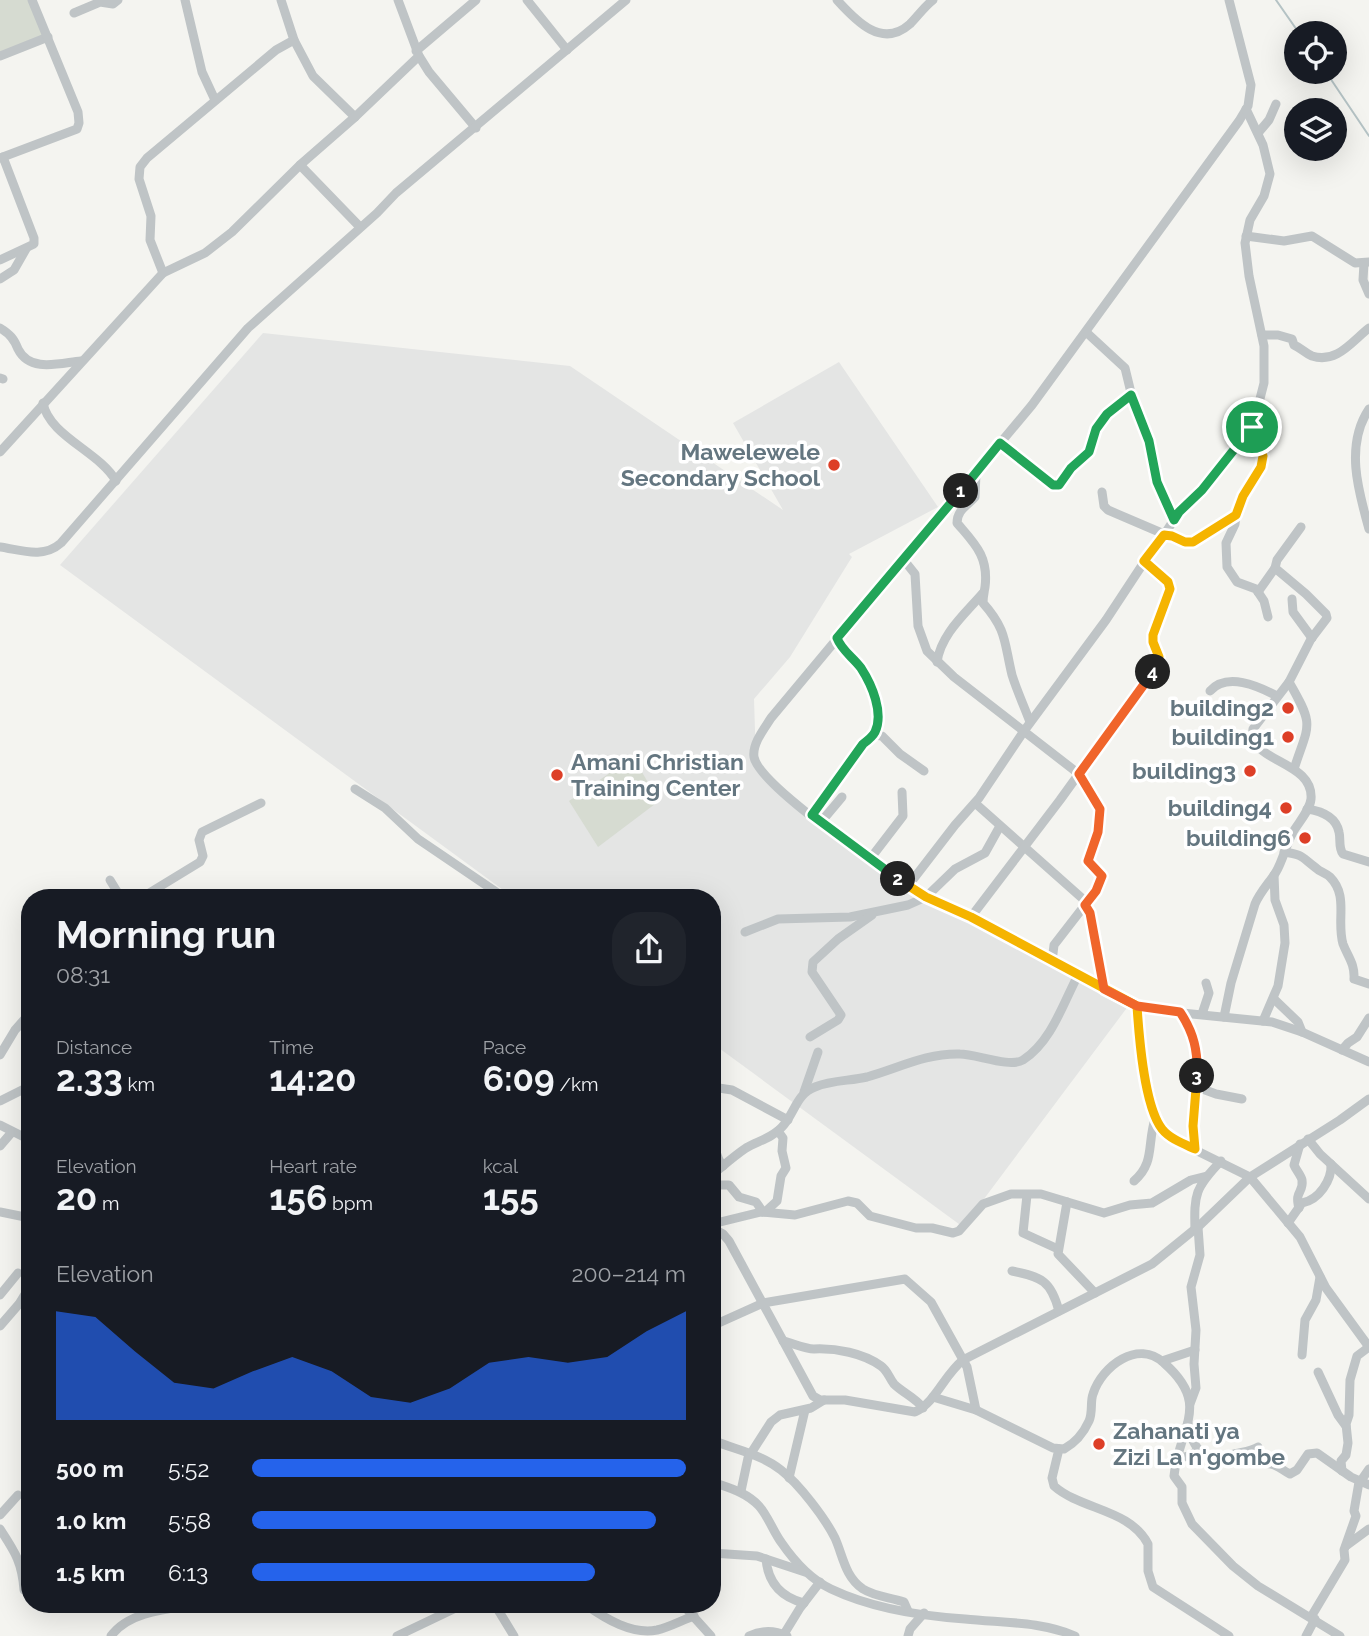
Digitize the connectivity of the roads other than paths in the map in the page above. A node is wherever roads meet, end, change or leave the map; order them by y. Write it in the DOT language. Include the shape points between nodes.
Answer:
graph roads {
  1 [pos="32,0"];
  2 [pos="118,0"];
  3 [pos="185,0"];
  4 [pos="281,0"];
  5 [pos="398,0"];
  6 [pos="476,0"];
  7 [pos="527,0"];
  8 [pos="626,0"];
  9 [pos="837,0"];
  10 [pos="933,0"];
  11 [pos="1229,0"];
  12 [pos="74,13"];
  13 [pos="48,37"];
  14 [pos="294,40"];
  15 [pos="567,50"];
  16 [pos="417,54"];
  17 [pos="0,56"];
  18 [pos="215,100"];
  19 [pos="1276,104"];
  20 [pos="1246,109"];
  21 [pos="355,117"];
  22 [pos="476,128"];
  23 [pos="1258,133"];
  24 [pos="1,158"];
  25 [pos="300,165"];
  26 [pos="360,227"];
  27 [pos="1246,236"];
  28 [pos="26,249"];
  29 [pos="0,260"];
  30 [pos="1366,263"];
  31 [pos="163,273"];
  32 [pos="0,278"];
  33 [pos="1369,293"];
  34 [pos="0,328"];
  35 [pos="1369,328"];
  36 [pos="1086,332"];
  37 [pos="1262,335"];
  38 [pos="81,361"];
  39 [pos="1131,395"];
  40 [pos="43,403"];
  41 [pos="1369,409"];
  42 [pos="1252,427"];
  43 [pos="1000,443"];
  44 [pos="0,452"];
  45 [pos="1369,471"];
  46 [pos="976,472"];
  47 [pos="1357,474"];
  48 [pos="116,481"];
  49 [pos="1102,492"];
  50 [pos="1236,515"];
  51 [pos="1174,520"];
  52 [pos="1301,527"];
  53 [pos="1369,529"];
  54 [pos="1164,535"];
  55 [pos="0,547"];
  56 [pos="903,559"];
  57 [pos="1144,561"];
  58 [pos="1275,568"];
  59 [pos="1258,592"];
  60 [pos="983,593"];
  61 [pos="1292,599"];
  62 [pos="1268,617"];
  63 [pos="837,638"];
  64 [pos="1312,638"];
  65 [pos="937,662"];
  66 [pos="1289,682"];
  67 [pos="1210,691"];
  68 [pos="1276,696"];
  69 [pos="1030,722"];
  70 [pos="1024,731"];
  71 [pos="874,735"];
  72 [pos="1294,769"];
  73 [pos="924,771"];
  74 [pos="1079,774"];
  75 [pos="355,789"];
  76 [pos="902,792"];
  77 [pos="842,797"];
  78 [pos="261,803"];
  79 [pos="975,803"];
  80 [pos="1307,809"];
  81 [pos="812,815"];
  82 [pos="821,822"];
  83 [pos="1000,826"];
  84 [pos="1024,848"];
  85 [pos="1284,852"];
  86 [pos="870,859"];
  87 [pos="1369,862"];
  88 [pos="1274,874"];
  89 [pos="110,880"];
  90 [pos="908,886"];
  91 [pos="114,889"];
  92 [pos="162,889"];
  93 [pos="492,889"];
  94 [pos="926,897"];
  95 [pos="1085,905"];
  96 [pos="873,914"];
  97 [pos="971,917"];
  98 [pos="745,932"];
  99 [pos="1052,962"];
  100 [pos="1077,975"];
  101 [pos="1206,983"];
  102 [pos="1369,984"];
  103 [pos="1104,989"];
  104 [pos="1274,999"];
  105 [pos="1137,1006"];
  106 [pos="1180,1012"];
  107 [pos="1203,1014"];
  108 [pos="1224,1017"];
  109 [pos="1369,1018"];
  110 [pos="1264,1021"];
  111 [pos="21,1023"];
  112 [pos="1302,1032"];
  113 [pos="1192,1034"];
  114 [pos="810,1037"];
  115 [pos="1342,1050"];
  116 [pos="818,1052"];
  117 [pos="0,1055"];
  118 [pos="1369,1062"];
  119 [pos="1197,1087"];
  120 [pos="721,1088"];
  121 [pos="21,1091"];
  122 [pos="804,1092"];
  123 [pos="1242,1099"];
  124 [pos="1369,1099"];
  125 [pos="0,1101"];
  126 [pos="1155,1119"];
  127 [pos="788,1120"];
  128 [pos="0,1125"];
  129 [pos="778,1131"];
  130 [pos="12,1132"];
  131 [pos="21,1136"];
  132 [pos="1304,1142"];
  133 [pos="0,1146"];
  134 [pos="1195,1149"];
  135 [pos="1220,1161"];
  136 [pos="721,1163"];
  137 [pos="1331,1164"];
  138 [pos="723,1166"];
  139 [pos="1208,1176"];
  140 [pos="1250,1177"];
  141 [pos="1134,1181"];
  142 [pos="721,1185"];
  143 [pos="1027,1195"];
  144 [pos="1369,1199"];
  145 [pos="1067,1202"];
  146 [pos="1299,1208"];
  147 [pos="0,1212"];
  148 [pos="764,1212"];
  149 [pos="21,1216"];
  150 [pos="721,1220"];
  151 [pos="1288,1223"];
  152 [pos="1196,1228"];
  153 [pos="721,1233"];
  154 [pos="1058,1249"];
  155 [pos="1012,1271"];
  156 [pos="18,1273"];
  157 [pos="1320,1275"];
  158 [pos="1095,1293"];
  159 [pos="0,1295"];
  160 [pos="21,1301"];
  161 [pos="763,1303"];
  162 [pos="1059,1311"];
  163 [pos="721,1322"];
  164 [pos="0,1326"];
  165 [pos="783,1340"];
  166 [pos="1368,1343"];
  167 [pos="1195,1350"];
  168 [pos="1302,1355"];
  169 [pos="963,1360"];
  170 [pos="1162,1361"];
  171 [pos="1318,1372"];
  172 [pos="933,1397"];
  173 [pos="824,1399"];
  174 [pos="1190,1405"];
  175 [pos="923,1409"];
  176 [pos="805,1410"];
  177 [pos="976,1410"];
  178 [pos="1188,1422"];
  179 [pos="1346,1426"];
  180 [pos="721,1444"];
  181 [pos="1258,1447"];
  182 [pos="1059,1449"];
  183 [pos="1198,1450"];
  184 [pos="751,1453"];
  185 [pos="1178,1459"];
  186 [pos="1223,1460"];
  187 [pos="1369,1469"];
  188 [pos="1342,1471"];
  189 [pos="789,1478"];
  190 [pos="1363,1483"];
  191 [pos="721,1485"];
  192 [pos="741,1492"];
  193 [pos="18,1495"];
  194 [pos="0,1515"];
  195 [pos="0,1529"];
  196 [pos="1369,1529"];
  197 [pos="1346,1546"];
  198 [pos="721,1554"];
  199 [pos="766,1559"];
  200 [pos="21,1565"];
  201 [pos="807,1573"];
  202 [pos="820,1582"];
  203 [pos="804,1603"];
  204 [pos="908,1611"];
  205 [pos="153,1613"];
  206 [pos="445,1613"];
  207 [pos="500,1613"];
  208 [pos="599,1613"];
  209 [pos="691,1613"];
  210 [pos="924,1614"];
  211 [pos="694,1616"];
  212 [pos="1313,1618"];
  213 [pos="1047,1632"];
  214 [pos="786,1635"];
  215 [pos="111,1636"];
  216 [pos="397,1636"];
  217 [pos="514,1636"];
  218 [pos="711,1636"];
  219 [pos="749,1636"];
  220 [pos="908,1636"];
  221 [pos="1075,1636"];
  222 [pos="1229,1636"];
  223 [pos="1306,1636"];
  224 [pos="1340,1636"];
  1 -- 13 [label="street"];
  2 -- 12 [label="street"];
  3 -- 18 [label="street" via="202,72"];
  4 -- 14 [label="street"];
  5 -- 16 [label="street"];
  6 -- 16 [label="street"];
  7 -- 15 [label="street"];
  8 -- 15 [label="street"];
  9 -- 10 [label="street" via="867,27 890,35 910,24"];
  11 -- 20 [label="street" via="1251,85"];
  13 -- 17 [label="street"];
  13 -- 24 [label="street" via="78,112 78,127"];
  14 -- 18 [label="street"];
  14 -- 21 [label="street" via="313,76"];
  15 -- 22 [label="street"];
  16 -- 21 [label="street"];
  16 -- 22 [label="street"];
  18 -- 31 [label="street" via="140,167 139,179 151,216 150,240"];
  19 -- 23 [label="street"];
  20 -- 23 [label="street"];
  20 -- 36 [label="street"];
  21 -- 25 [label="street"];
  22 -- 26 [label="street"];
  23 -- 27 [label="street" via="1270,174"];
  24 -- 28 [label="street" via="34,239"];
  25 -- 26 [label="street"];
  25 -- 31 [label="street" via="232,232 205,253"];
  26 -- 48 [label="street" via="248,328"];
  27 -- 30 [label="street" via="1284,241 1312,236 1354,263"];
  27 -- 37 [label="street" via="1247,267"];
  28 -- 29 [label="street"];
  28 -- 32 [label="street" via="14,270"];
  30 -- 33 [label="street" via="1363,280"];
  31 -- 38 [label="street"];
  34 -- 38 [label="street" via="32,362"];
  35 -- 37 [label="street" via="1354,344 1331,357 1308,354 1286,337"];
  36 -- 39 [label="street" via="1123,365"];
  36 -- 43 [label="street"];
  37 -- 42 [label="street" via="1265,377"];
  38 -- 40 [label="street"];
  39 -- 43 [label="street" via="1107,414 1096,429 1089,452 1059,485"];
  39 -- 51 [label="street" via="1149,441 1157,482"];
  40 -- 44 [label="street"];
  40 -- 48 [label="street" via="47,417"];
  41 -- 47 [label="street" via="1358,432"];
  42 -- 50 [label="street" via="1263,456"];
  42 -- 51 [label="street"];
  43 -- 46 [label="street"];
  45 -- 47 [label="street"];
  46 -- 56 [label="street"];
  46 -- 60 [label="street" via="975,497 963,507 957,523 973,539 983,561"];
  47 -- 53 [label="street"];
  48 -- 55 [label="street" via="54,550 31,553"];
  49 -- 54 [label="street" via="1108,510"];
  50 -- 54 [label="street" via="1193,542"];
  50 -- 59 [label="street" via="1226,542 1227,567 1237,582"];
  51 -- 54 [label="street"];
  52 -- 58 [label="street"];
  54 -- 57 [label="street"];
  56 -- 63 [label="street"];
  56 -- 65 [label="street" via="915,574 923,644"];
  57 -- 69 [label="street"];
  57 -- 74 [label="street" via="1170,589 1153,635 1159,657 1152,675"];
  58 -- 59 [label="street"];
  58 -- 64 [label="street" via="1326,614 1326,621"];
  59 -- 62 [label="street"];
  60 -- 65 [label="street" via="944,640"];
  60 -- 69 [label="street" via="983,603 1002,628"];
  61 -- 64 [label="street" via="1293,612"];
  63 -- 71 [label="street" via="872,689 879,715"];
  63 -- 81 [label="street" via="771,718 754,755 757,766 773,783"];
  64 -- 66 [label="street"];
  65 -- 70 [label="street"];
  66 -- 68 [label="street"];
  66 -- 72 [label="street" via="1303,704 1308,724"];
  67 -- 68 [label="street" via="1219,683 1235,682"];
  68 -- 72 [label="street" via="1252,736 1264,751"];
  69 -- 70 [label="street"];
  70 -- 74 [label="street"];
  70 -- 79 [label="street"];
  71 -- 73 [label="street" via="883,736"];
  71 -- 81 [label="street"];
  72 -- 80 [label="street" via="1310,789"];
  74 -- 84 [label="street"];
  74 -- 95 [label="street" via="1100,809 1088,861 1102,876"];
  75 -- 93 [label="street"];
  76 -- 86 [label="street" via="903,816"];
  77 -- 82 [label="street"];
  78 -- 92 [label="street" via="201,832 200,862"];
  79 -- 83 [label="street"];
  79 -- 90 [label="street"];
  80 -- 85 [label="street"];
  80 -- 87 [label="street" via="1325,814 1335,823 1343,854"];
  81 -- 82 [label="street"];
  82 -- 86 [label="street"];
  83 -- 84 [label="street"];
  83 -- 94 [label="street" via="985,853 955,869"];
  84 -- 95 [label="street"];
  84 -- 97 [label="street"];
  85 -- 88 [label="street"];
  85 -- 102 [label="street" via="1303,856 1338,887 1340,928 1354,979"];
  86 -- 90 [label="street"];
  88 -- 104 [label="street" via="1286,943"];
  88 -- 108 [label="street" via="1252,911"];
  89 -- 91 [label="street"];
  90 -- 94 [label="street"];
  94 -- 96 [label="street"];
  94 -- 97 [label="street"];
  95 -- 99 [label="street" via="1054,945"];
  95 -- 103 [label="street"];
  96 -- 98 [label="street" via="778,919"];
  96 -- 114 [label="street" via="813,962 813,972 841,1015"];
  97 -- 99 [label="street"];
  99 -- 100 [label="street"];
  100 -- 103 [label="street"];
  100 -- 122 [label="street" via="1046,1036 1021,1061 939,1054"];
  101 -- 107 [label="street" via="1209,993"];
  103 -- 105 [label="street"];
  104 -- 110 [label="street"];
  104 -- 112 [label="street"];
  105 -- 106 [label="street"];
  105 -- 126 [label="street"];
  106 -- 107 [label="street"];
  106 -- 113 [label="street"];
  107 -- 108 [label="street"];
  107 -- 113 [label="street"];
  108 -- 110 [label="street"];
  109 -- 115 [label="street"];
  110 -- 112 [label="street"];
  111 -- 117 [label="street"];
  112 -- 115 [label="street"];
  113 -- 119 [label="street" via="1197,1047"];
  115 -- 118 [label="street"];
  116 -- 122 [label="street"];
  119 -- 123 [label="street"];
  119 -- 134 [label="street"];
  120 -- 127 [label="street"];
  121 -- 125 [label="street"];
  122 -- 127 [label="street"];
  124 -- 132 [label="street"];
  126 -- 134 [label="street" via="1167,1135"];
  126 -- 141 [label="street" via="1148,1166"];
  127 -- 129 [label="street"];
  128 -- 130 [label="street"];
  129 -- 138 [label="street"];
  129 -- 148 [label="street" via="786,1168 777,1201"];
  130 -- 131 [label="street"];
  130 -- 133 [label="street"];
  132 -- 137 [label="street"];
  132 -- 140 [label="street"];
  132 -- 146 [label="street" via="1294,1165 1301,1177 1296,1199"];
  134 -- 135 [label="street"];
  135 -- 139 [label="street"];
  135 -- 140 [label="street"];
  136 -- 138 [label="street"];
  137 -- 144 [label="street"];
  137 -- 146 [label="street" via="1325,1185"];
  139 -- 145 [label="street" via="1191,1180 1152,1203 1112,1212 1100,1214"];
  139 -- 152 [label="street" via="1198,1189"];
  140 -- 151 [label="street"];
  140 -- 152 [label="street"];
  142 -- 148 [label="street" via="729,1185 739,1198 756,1202"];
  143 -- 145 [label="street"];
  143 -- 148 [label="street" via="1011,1194 983,1204 953,1233 870,1216 852,1201 795,1215"];
  143 -- 154 [label="street" via="1023,1233"];
  145 -- 154 [label="street"];
  146 -- 151 [label="street"];
  147 -- 149 [label="street"];
  148 -- 150 [label="street"];
  151 -- 157 [label="street"];
  152 -- 158 [label="street" via="1152,1264"];
  152 -- 167 [label="street" via="1200,1255 1191,1287"];
  153 -- 161 [label="street"];
  154 -- 158 [label="street" via="1060,1258"];
  155 -- 162 [label="street" via="1047,1283"];
  156 -- 159 [label="street"];
  157 -- 166 [label="street"];
  157 -- 168 [label="street" via="1316,1300 1305,1320"];
  158 -- 162 [label="street"];
  160 -- 164 [label="street"];
  161 -- 163 [label="street"];
  161 -- 165 [label="street"];
  161 -- 169 [label="street" via="905,1279 931,1302"];
  162 -- 169 [label="street"];
  165 -- 173 [label="street" via="811,1394"];
  165 -- 175 [label="street" via="812,1349 837,1349 875,1363"];
  166 -- 179 [label="street" via="1357,1356 1351,1376"];
  167 -- 170 [label="street"];
  167 -- 174 [label="street" via="1196,1388"];
  169 -- 172 [label="street"];
  169 -- 177 [label="street"];
  170 -- 174 [label="street" via="1186,1388"];
  170 -- 182 [label="street" via="1137,1354 1120,1359 1096,1387 1083,1431 1070,1446"];
  171 -- 179 [label="street"];
  172 -- 175 [label="street"];
  172 -- 177 [label="street"];
  173 -- 175 [label="street" via="906,1412"];
  173 -- 176 [label="street"];
  174 -- 178 [label="street"];
  176 -- 184 [label="street" via="779,1415"];
  176 -- 189 [label="street"];
  177 -- 182 [label="street"];
  178 -- 183 [label="street"];
  178 -- 185 [label="street"];
  179 -- 188 [label="street"];
  180 -- 184 [label="street"];
  181 -- 186 [label="street"];
  182 -- 222 [label="street" via="1054,1486 1133,1527 1149,1544 1153,1587"];
  183 -- 185 [label="street"];
  183 -- 186 [label="street"];
  184 -- 189 [label="street"];
  184 -- 192 [label="street"];
  185 -- 212 [label="street" via="1174,1476 1182,1487 1182,1503 1192,1524 1243,1575"];
  186 -- 188 [label="street" via="1271,1464 1290,1474 1312,1452"];
  187 -- 190 [label="street"];
  188 -- 190 [label="street"];
  189 -- 204 [label="street" via="832,1533 854,1582 872,1594 904,1602"];
  190 -- 197 [label="street"];
  191 -- 192 [label="street"];
  192 -- 201 [label="street" via="760,1506"];
  193 -- 194 [label="street"];
  195 -- 200 [label="street"];
  196 -- 197 [label="street"];
  197 -- 212 [label="street" via="1345,1560"];
  198 -- 199 [label="street"];
  199 -- 201 [label="street"];
  199 -- 203 [label="street" via="775,1586 786,1597"];
  201 -- 202 [label="street"];
  202 -- 203 [label="street"];
  202 -- 204 [label="street" via="870,1603"];
  203 -- 214 [label="street"];
  204 -- 210 [label="street"];
  205 -- 215 [label="street" via="121,1624"];
  206 -- 216 [label="street"];
  207 -- 217 [label="street"];
  208 -- 211 [label="street" via="629,1628 649,1631"];
  209 -- 211 [label="street"];
  210 -- 213 [label="street"];
  210 -- 220 [label="street"];
  211 -- 218 [label="street"];
  212 -- 223 [label="street"];
  212 -- 224 [label="street"];
  213 -- 221 [label="street"];
  214 -- 219 [label="street" via="763,1631"];
}
